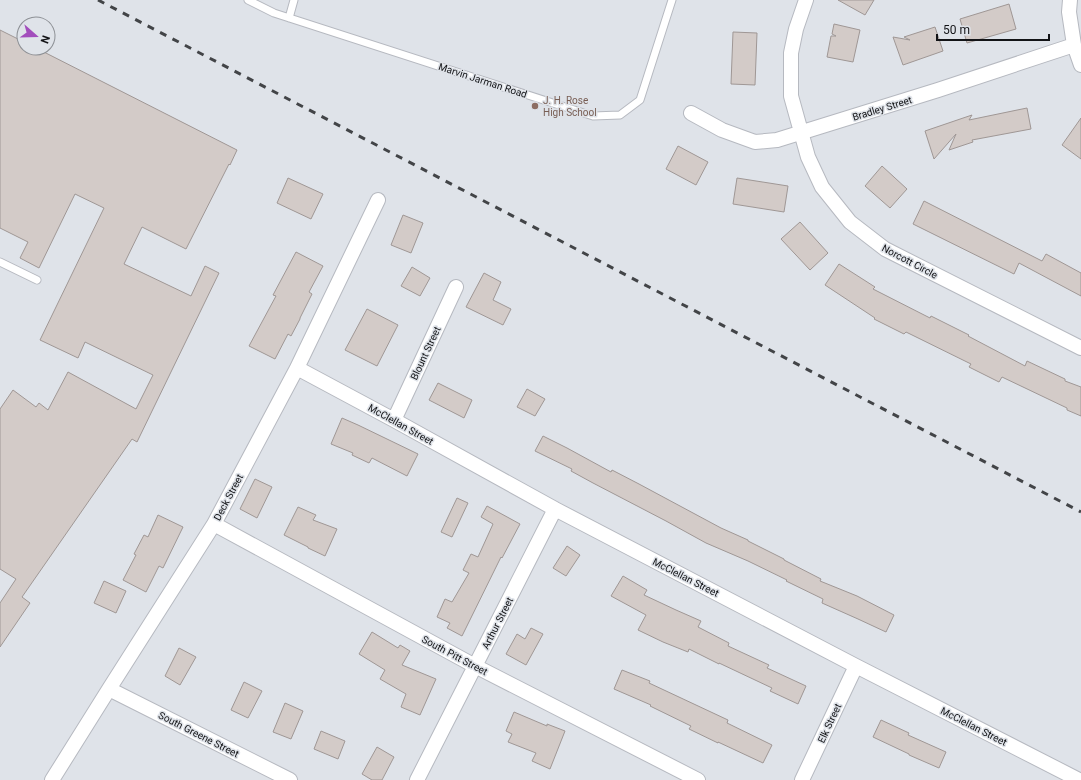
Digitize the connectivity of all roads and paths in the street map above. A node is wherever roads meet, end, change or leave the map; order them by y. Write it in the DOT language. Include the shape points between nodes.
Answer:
graph roads {
  1 [pos="248,0"];
  2 [pos="294,0"];
  3 [pos="672,0"];
  4 [pos="806,0"];
  5 [pos="1070,0"];
  6 [pos="289,18"];
  7 [pos="1074,45"];
  8 [pos="1081,65"];
  9 [pos="691,113"];
  10 [pos="801,133"];
  11 [pos="378,200"];
  12 [pos="0,262"];
  13 [pos="37,280"];
  14 [pos="456,287"];
  15 [pos="1081,348"];
  16 [pos="297,368"];
  17 [pos="394,420"];
  18 [pos="555,509"];
  19 [pos="214,524"];
  20 [pos="475,666"];
  21 [pos="856,666"];
  22 [pos="109,689"];
  23 [pos="52,780"];
  24 [pos="290,780"];
  25 [pos="417,780"];
  26 [pos="698,780"];
  27 [pos="802,780"];
  28 [pos="1079,780"];
  1 -- 6 [label="lane, Marvin Jarman Road"];
  2 -- 6 [label="lane"];
  3 -- 6 [label="lane, Marvin Jarman Road" via="640,100 620,115 593,116"];
  4 -- 10 [label="street, Norcott Circle" via="791,53 792,96"];
  5 -- 7 [label="street" via="1069,12"];
  7 -- 8 [label="street"];
  7 -- 10 [label="street, Bradley Street"];
  9 -- 10 [label="street, Bradley Street" via="722,130 755,142 777,140"];
  10 -- 15 [label="street, Norcott Circle" via="808,157 822,187 850,222 885,249"];
  11 -- 16 [label="street, Deck Street"];
  12 -- 13 [label="lane"];
  14 -- 17 [label="street, Blount Street"];
  16 -- 17 [label="street, McClellan Street"];
  16 -- 19 [label="street, Deck Street"];
  17 -- 18 [label="street, McClellan Street"];
  18 -- 20 [label="street, Arthur Street"];
  18 -- 21 [label="street, McClellan Street"];
  19 -- 20 [label="street, South Pitt Street"];
  19 -- 22 [label="street, Deck Street"];
  20 -- 25 [label="street, Arthur Street"];
  20 -- 26 [label="street, South Pitt Street"];
  21 -- 27 [label="street, Elk Street"];
  21 -- 28 [label="street, McClellan Street"];
  22 -- 23 [label="street, Deck Street"];
  22 -- 24 [label="street, South Greene Street"];
}
